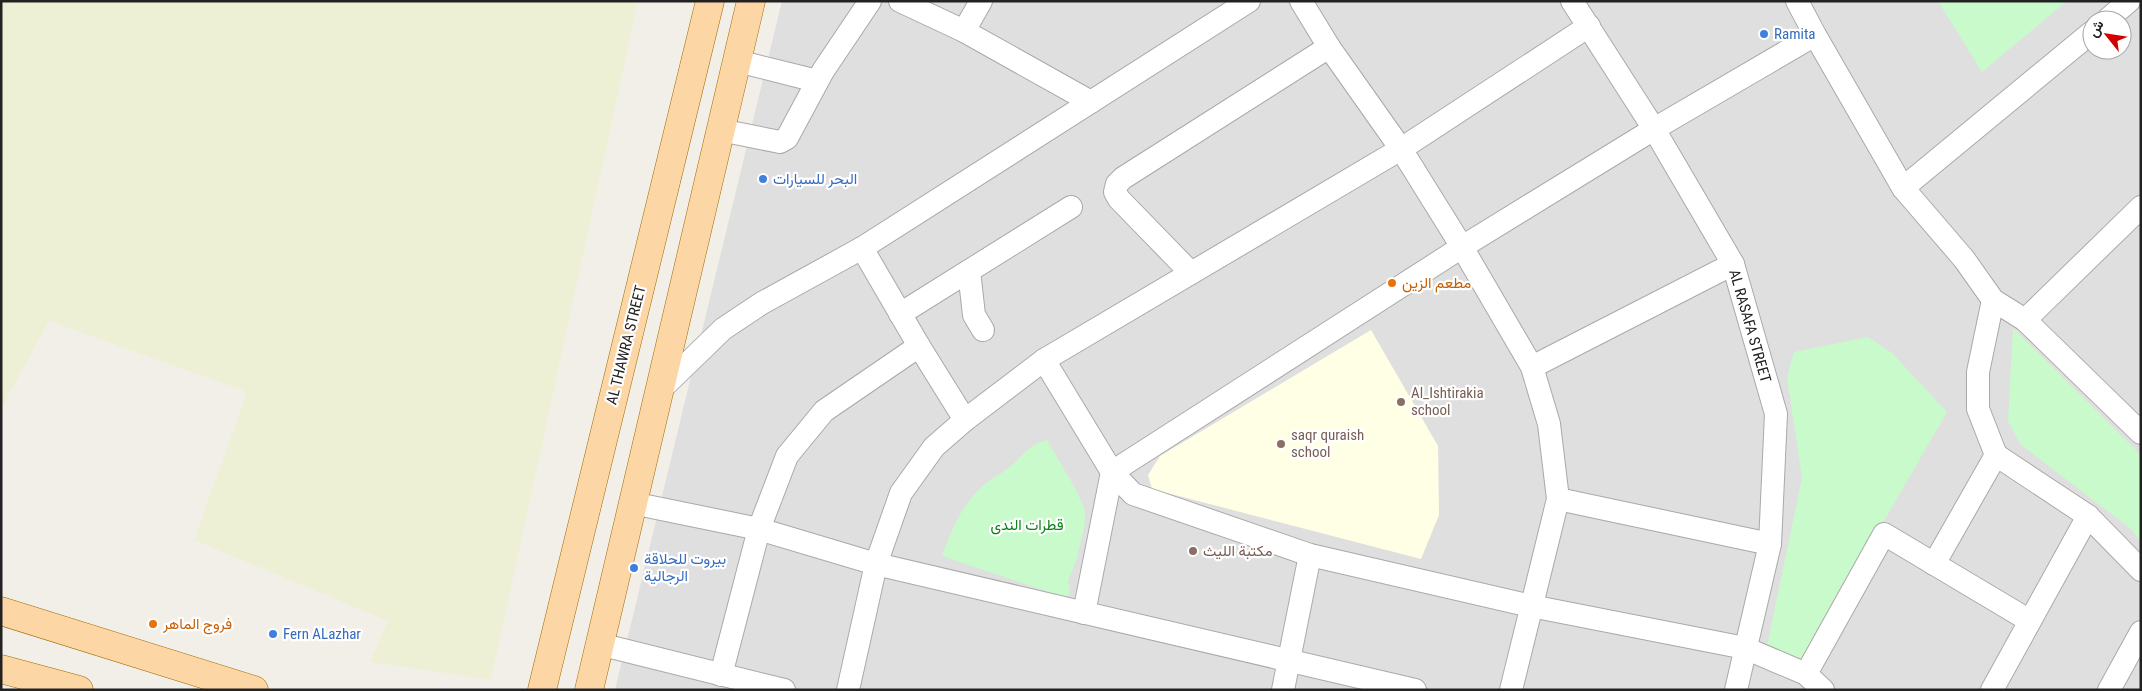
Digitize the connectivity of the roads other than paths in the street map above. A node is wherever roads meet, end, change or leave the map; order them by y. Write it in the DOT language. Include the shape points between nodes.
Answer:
graph roads {
  1 [pos="710,1"];
  2 [pos="751,1"];
  3 [pos="870,1"];
  4 [pos="900,1"];
  5 [pos="982,1"];
  6 [pos="1249,1"];
  7 [pos="1301,1"];
  8 [pos="1572,1"];
  9 [pos="1797,1"];
  10 [pos="2130,1"];
  11 [pos="2119,10"];
  12 [pos="1589,26"];
  13 [pos="964,31"];
  14 [pos="1815,35"];
  15 [pos="2082,40"];
  16 [pos="1329,47"];
  17 [pos="737,61"];
  18 [pos="817,81"];
  19 [pos="689,90"];
  20 [pos="728,95"];
  21 [pos="1091,102"];
  22 [pos="1654,129"];
  23 [pos="720,130"];
  24 [pos="1401,149"];
  25 [pos="674,152"];
  26 [pos="713,159"];
  27 [pos="1903,188"];
  28 [pos="1071,207"];
  29 [pos="2141,207"];
  30 [pos="1462,247"];
  31 [pos="862,248"];
  32 [pos="1732,264"];
  33 [pos="968,271"];
  34 [pos="1191,273"];
  35 [pos="1993,300"];
  36 [pos="900,314"];
  37 [pos="2025,320"];
  38 [pos="983,330"];
  39 [pos="919,346"];
  40 [pos="1044,360"];
  41 [pos="1532,367"];
  42 [pos="659,391"];
  43 [pos="965,420"];
  44 [pos="2141,433"];
  45 [pos="1996,455"];
  46 [pos="1112,472"];
  47 [pos="1558,499"];
  48 [pos="632,503"];
  49 [pos="2088,516"];
  50 [pos="759,529"];
  51 [pos="1770,544"];
  52 [pos="1310,555"];
  53 [pos="876,564"];
  54 [pos="1934,564"];
  55 [pos="2141,570"];
  56 [pos="1531,606"];
  57 [pos="1,610"];
  58 [pos="1084,613"];
  59 [pos="2030,620"];
  60 [pos="2141,632"];
  61 [pos="599,644"];
  62 [pos="1745,648"];
  63 [pos="1289,659"];
  64 [pos="1,669"];
  65 [pos="1806,674"];
  66 [pos="721,675"];
  67 [pos="79,690"];
  68 [pos="254,690"];
  69 [pos="542,690"];
  70 [pos="589,690"];
  71 [pos="784,690"];
  72 [pos="848,690"];
  73 [pos="1283,690"];
  74 [pos="1415,690"];
  75 [pos="1511,690"];
  76 [pos="1736,690"];
  77 [pos="1824,690"];
  78 [pos="1992,690"];
  79 [pos="2109,690"];
  1 -- 19 [label="main road, AL THAWRA STREET"];
  2 -- 17 [label="main road"];
  3 -- 18 [label="street"];
  4 -- 13 [label="street"];
  5 -- 13 [label="street"];
  6 -- 21 [label="street"];
  7 -- 16 [label="street"];
  8 -- 12 [label="street, AL RASAFA STREET"];
  9 -- 14 [label="street"];
  10 -- 11 [label="street"];
  12 -- 22 [label="street, AL RASAFA STREET"];
  12 -- 24 [label="street"];
  13 -- 21 [label="street"];
  14 -- 22 [label="street"];
  14 -- 27 [label="street"];
  15 -- 27 [label="street"];
  16 -- 24 [label="street"];
  16 -- 34 [label="street" via="1117,184 1115,192 1119,199"];
  17 -- 18 [label="street"];
  17 -- 20 [label="main road"];
  18 -- 23 [label="street" via="787,138 780,142"];
  19 -- 20 [label="main road" via="708,98"];
  19 -- 25 [label="main road, AL THAWRA STREET"];
  20 -- 23 [label="main road"];
  21 -- 31 [label="street"];
  22 -- 30 [label="street"];
  22 -- 32 [label="street, AL RASAFA STREET"];
  23 -- 26 [label="main road"];
  24 -- 30 [label="street"];
  24 -- 34 [label="street"];
  25 -- 26 [label="main road" via="694,152"];
  25 -- 69 [label="main road, AL THAWRA STREET"];
  26 -- 42 [label="main road"];
  27 -- 35 [label="street" via="1964,259"];
  28 -- 33 [label="street"];
  29 -- 37 [label="street"];
  30 -- 41 [label="street"];
  30 -- 46 [label="street"];
  31 -- 36 [label="street"];
  31 -- 42 [label="street" via="722,329"];
  32 -- 41 [label="street"];
  32 -- 51 [label="street, AL RASAFA STREET" via="1776,414"];
  33 -- 36 [label="street"];
  33 -- 38 [label="street" via="974,315"];
  34 -- 40 [label="street"];
  35 -- 37 [label="street"];
  35 -- 45 [label="street" via="1978,372 1978,409"];
  36 -- 39 [label="street"];
  37 -- 44 [label="street"];
  39 -- 43 [label="street"];
  39 -- 50 [label="street" via="824,411 787,456"];
  40 -- 43 [label="street"];
  40 -- 46 [label="street"];
  41 -- 47 [label="street" via="1549,424"];
  42 -- 48 [label="main road"];
  43 -- 53 [label="street" via="934,447 901,493"];
  45 -- 49 [label="street"];
  45 -- 54 [label="street"];
  46 -- 52 [label="street" via="1132,494"];
  46 -- 58 [label="street"];
  47 -- 51 [label="street"];
  47 -- 56 [label="street"];
  48 -- 50 [label="street"];
  48 -- 61 [label="main road"];
  49 -- 55 [label="street"];
  49 -- 59 [label="street"];
  50 -- 53 [label="street"];
  50 -- 66 [label="street"];
  51 -- 62 [label="street, AL RASAFA STREET"];
  52 -- 56 [label="street"];
  52 -- 63 [label="street"];
  53 -- 58 [label="street"];
  53 -- 72 [label="street"];
  54 -- 59 [label="street"];
  54 -- 65 [label="street" via="1884,534"];
  56 -- 62 [label="street"];
  56 -- 75 [label="street"];
  57 -- 68 [label="main road"];
  58 -- 63 [label="street"];
  59 -- 78 [label="street"];
  60 -- 79 [label="street"];
  61 -- 66 [label="street"];
  61 -- 70 [label="main road"];
  62 -- 65 [label="street"];
  62 -- 76 [label="street, AL RASAFA STREET"];
  63 -- 73 [label="street"];
  63 -- 74 [label="street"];
  64 -- 67 [label="main road"];
  65 -- 77 [label="street"];
  66 -- 71 [label="street"];
}
